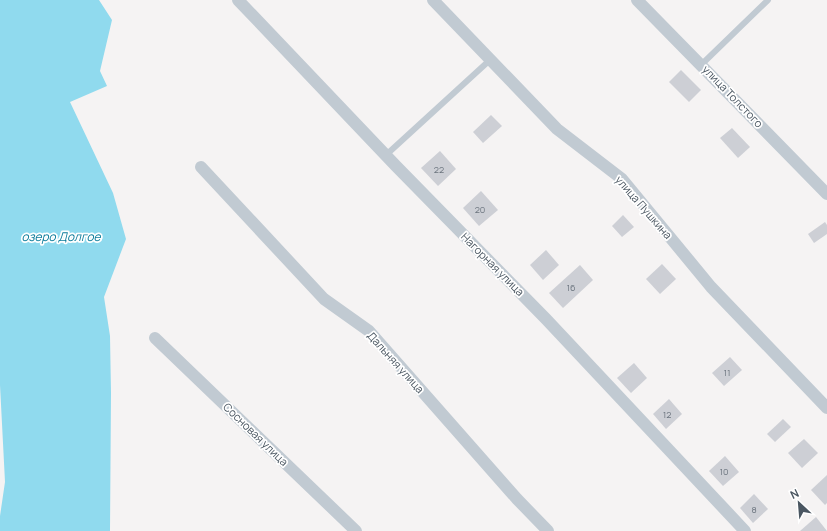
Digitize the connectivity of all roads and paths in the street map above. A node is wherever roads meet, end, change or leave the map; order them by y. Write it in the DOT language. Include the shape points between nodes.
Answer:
graph roads {
  1 [pos="238,0"];
  2 [pos="433,0"];
  3 [pos="637,0"];
  4 [pos="768,0"];
  5 [pos="491,59"];
  6 [pos="702,64"];
  7 [pos="386,155"];
  8 [pos="201,167"];
  9 [pos="827,194"];
  10 [pos="155,338"];
  11 [pos="827,408"];
  12 [pos="356,531"];
  13 [pos="548,531"];
  14 [pos="745,531"];
  1 -- 7 [label="street, Нагорная улица"];
  2 -- 5 [label="street, улица Пушкина"];
  3 -- 6 [label="street, улица Толстого"];
  4 -- 6 [label="lane"];
  5 -- 7 [label="lane"];
  5 -- 11 [label="street, улица Пушкина" via="557,129 622,179 711,287"];
  6 -- 9 [label="street, улица Толстого"];
  7 -- 14 [label="street, Нагорная улица" via="546,319"];
  8 -- 13 [label="street, Дальняя улица" via="324,299 369,331"];
  10 -- 12 [label="street, Сосновая улица"];
}
